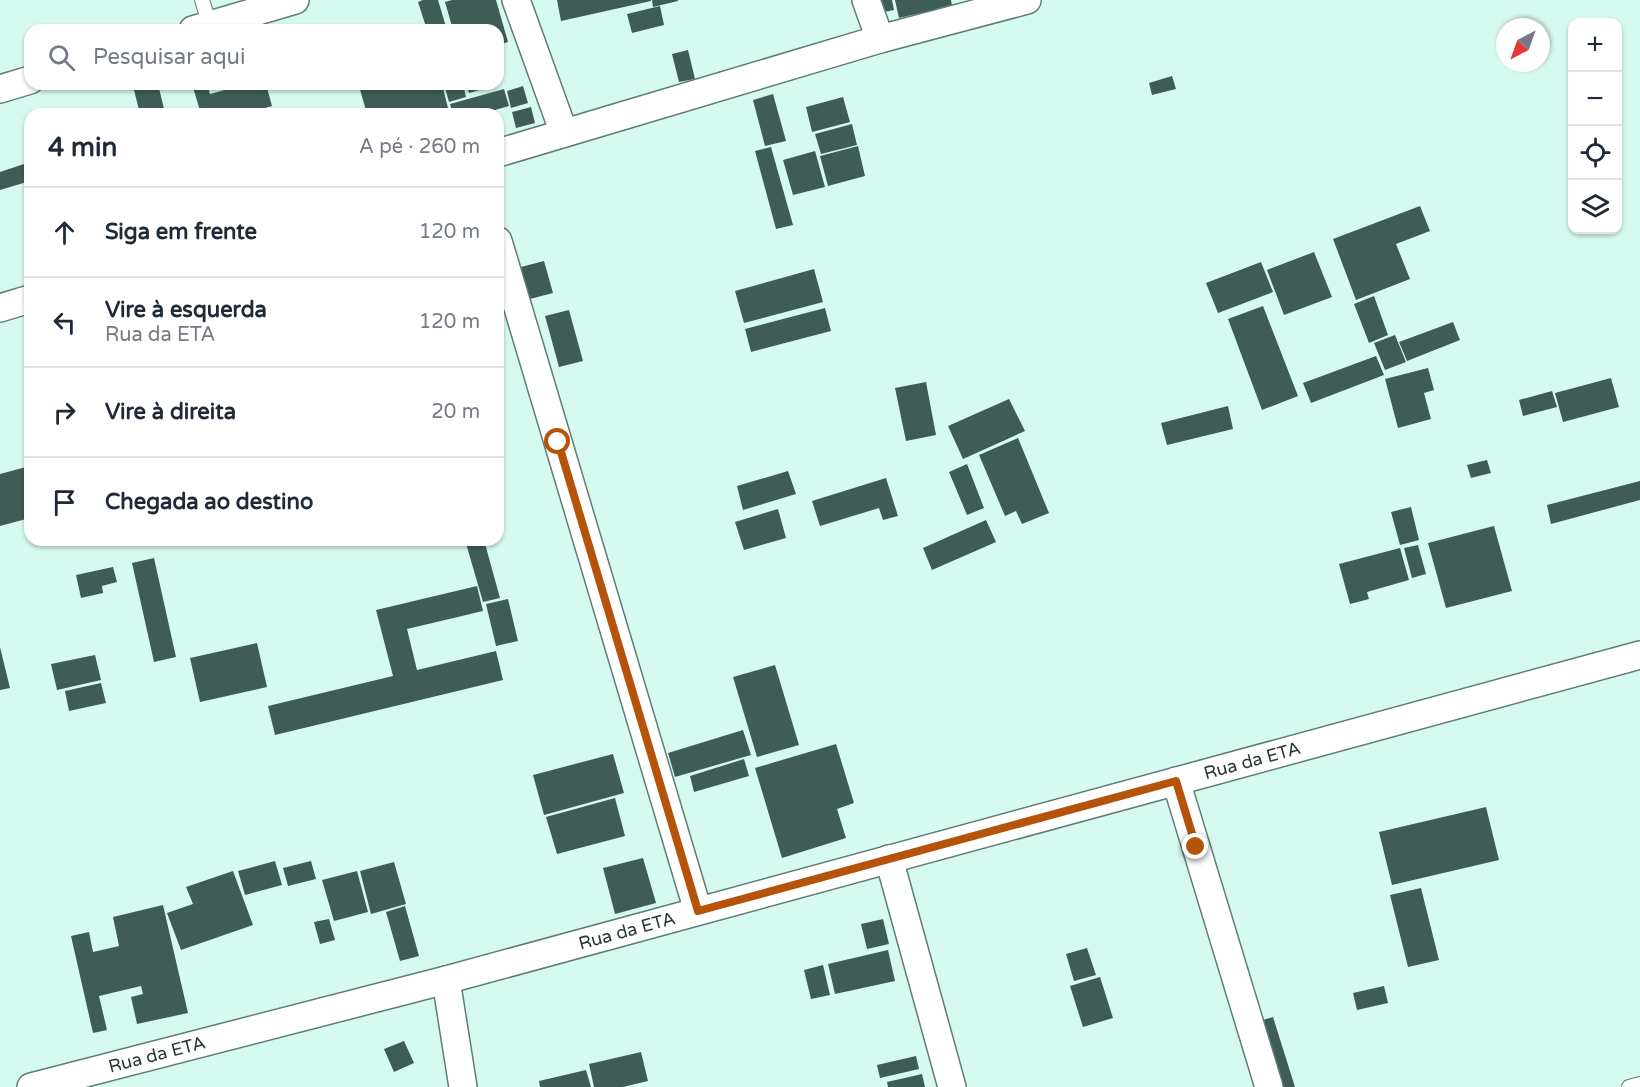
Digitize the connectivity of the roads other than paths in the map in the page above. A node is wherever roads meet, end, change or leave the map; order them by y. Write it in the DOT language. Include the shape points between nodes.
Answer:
graph roads {
  1 [pos="295,0"];
  2 [pos="516,0"];
  3 [pos="866,0"];
  4 [pos="1027,0"];
  5 [pos="202,18"];
  6 [pos="880,39"];
  7 [pos="24,81"];
  8 [pos="1,87"];
  9 [pos="564,133"];
  10 [pos="504,151"];
  11 [pos="504,261"];
  12 [pos="24,301"];
  13 [pos="0,308"];
  14 [pos="1640,655"];
  15 [pos="1176,781"];
  16 [pos="890,859"];
  17 [pos="698,911"];
  18 [pos="446,980"];
  19 [pos="65,1082"];
  20 [pos="1640,1084"];
  21 [pos="31,1087"];
  22 [pos="463,1087"];
  23 [pos="952,1087"];
  24 [pos="1269,1087"];
  25 [pos="1629,1087"];
  1 -- 5 [label="street"];
  2 -- 9 [label="street"];
  3 -- 6 [label="street"];
  4 -- 6 [label="street"];
  6 -- 9 [label="street"];
  7 -- 8 [label="street"];
  9 -- 10 [label="street"];
  11 -- 17 [label="street"];
  12 -- 13 [label="street"];
  14 -- 15 [label="street, Rua da ETA"];
  15 -- 16 [label="street, Rua da ETA"];
  15 -- 24 [label="street"];
  16 -- 17 [label="street, Rua da ETA"];
  16 -- 23 [label="street"];
  17 -- 18 [label="street, Rua da ETA"];
  18 -- 19 [label="street, Rua da ETA"];
  18 -- 22 [label="street"];
  19 -- 21 [label="street, Rua da ETA"];
  20 -- 25 [label="lane"];
}
